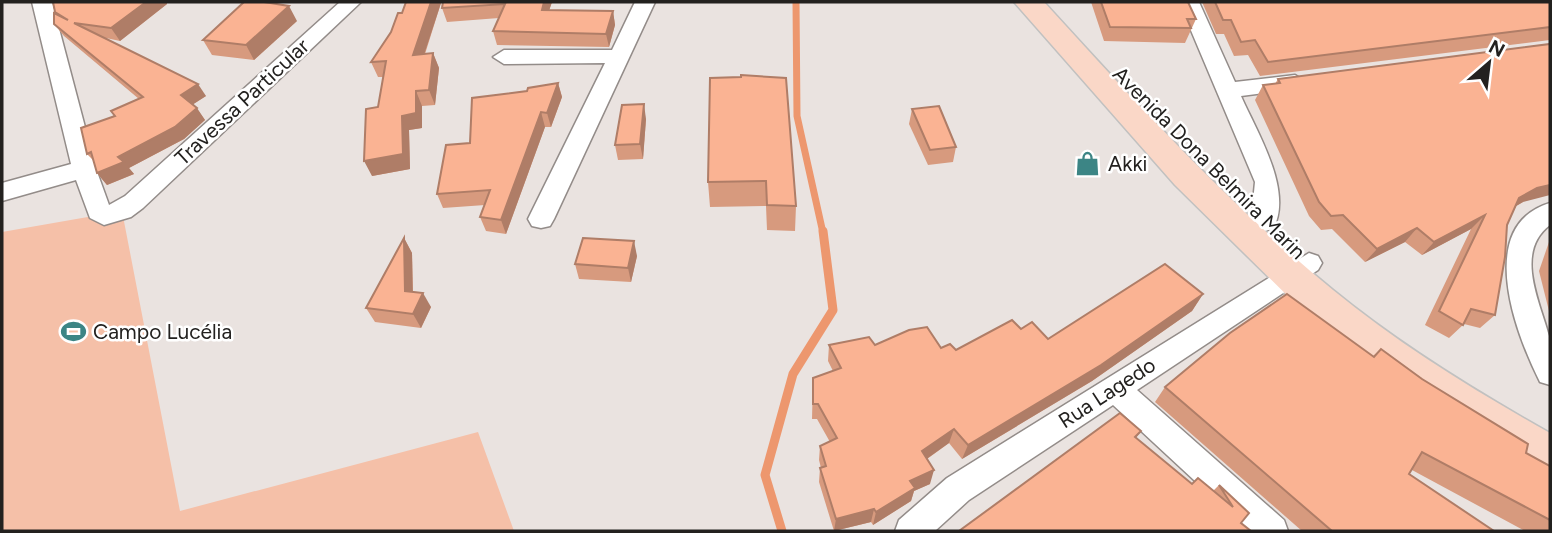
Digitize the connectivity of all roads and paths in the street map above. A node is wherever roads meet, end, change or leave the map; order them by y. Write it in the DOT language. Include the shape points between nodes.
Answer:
graph roads {
  1 [pos="42,2"];
  2 [pos="351,2"];
  3 [pos="645,2"];
  4 [pos="1028,2"];
  5 [pos="1051,2"];
  6 [pos="1189,2"];
  7 [pos="619,56"];
  8 [pos="504,57"];
  9 [pos="1320,79"];
  10 [pos="1228,90"];
  11 [pos="83,169"];
  12 [pos="2,192"];
  13 [pos="1251,210"];
  14 [pos="1550,212"];
  15 [pos="541,219"];
  16 [pos="1300,269"];
  17 [pos="1550,373"];
  18 [pos="1114,388"];
  19 [pos="1550,431"];
  20 [pos="1550,457"];
  21 [pos="911,531"];
  22 [pos="1272,531"];
  1 -- 11 [label="street"];
  2 -- 11 [label="street, Travessa Particular" via="134,202 104,216"];
  3 -- 7 [label="street"];
  4 -- 13 [label="main road, Avenida Dona Belmira Marin" via="1172,163"];
  5 -- 13 [label="main road, Avenida Dona Belmira Marin"];
  6 -- 10 [label="street"];
  7 -- 8 [label="street"];
  7 -- 15 [label="street"];
  9 -- 10 [label="street"];
  10 -- 13 [label="street" via="1267,182 1268,192"];
  11 -- 12 [label="street"];
  13 -- 16 [label="main road, Avenida Dona Belmira Marin"];
  14 -- 17 [label="street" via="1528,231 1518,271 1523,303"];
  16 -- 18 [label="street, Rua Lagedo"];
  16 -- 19 [label="main road, Avenida Dona Belmira Marin"];
  16 -- 20 [label="main road, Avenida Dona Belmira Marin" via="1371,341 1464,408"];
  18 -- 21 [label="street, Rua Lagedo" via="958,489"];
  18 -- 22 [label="street"];
}
